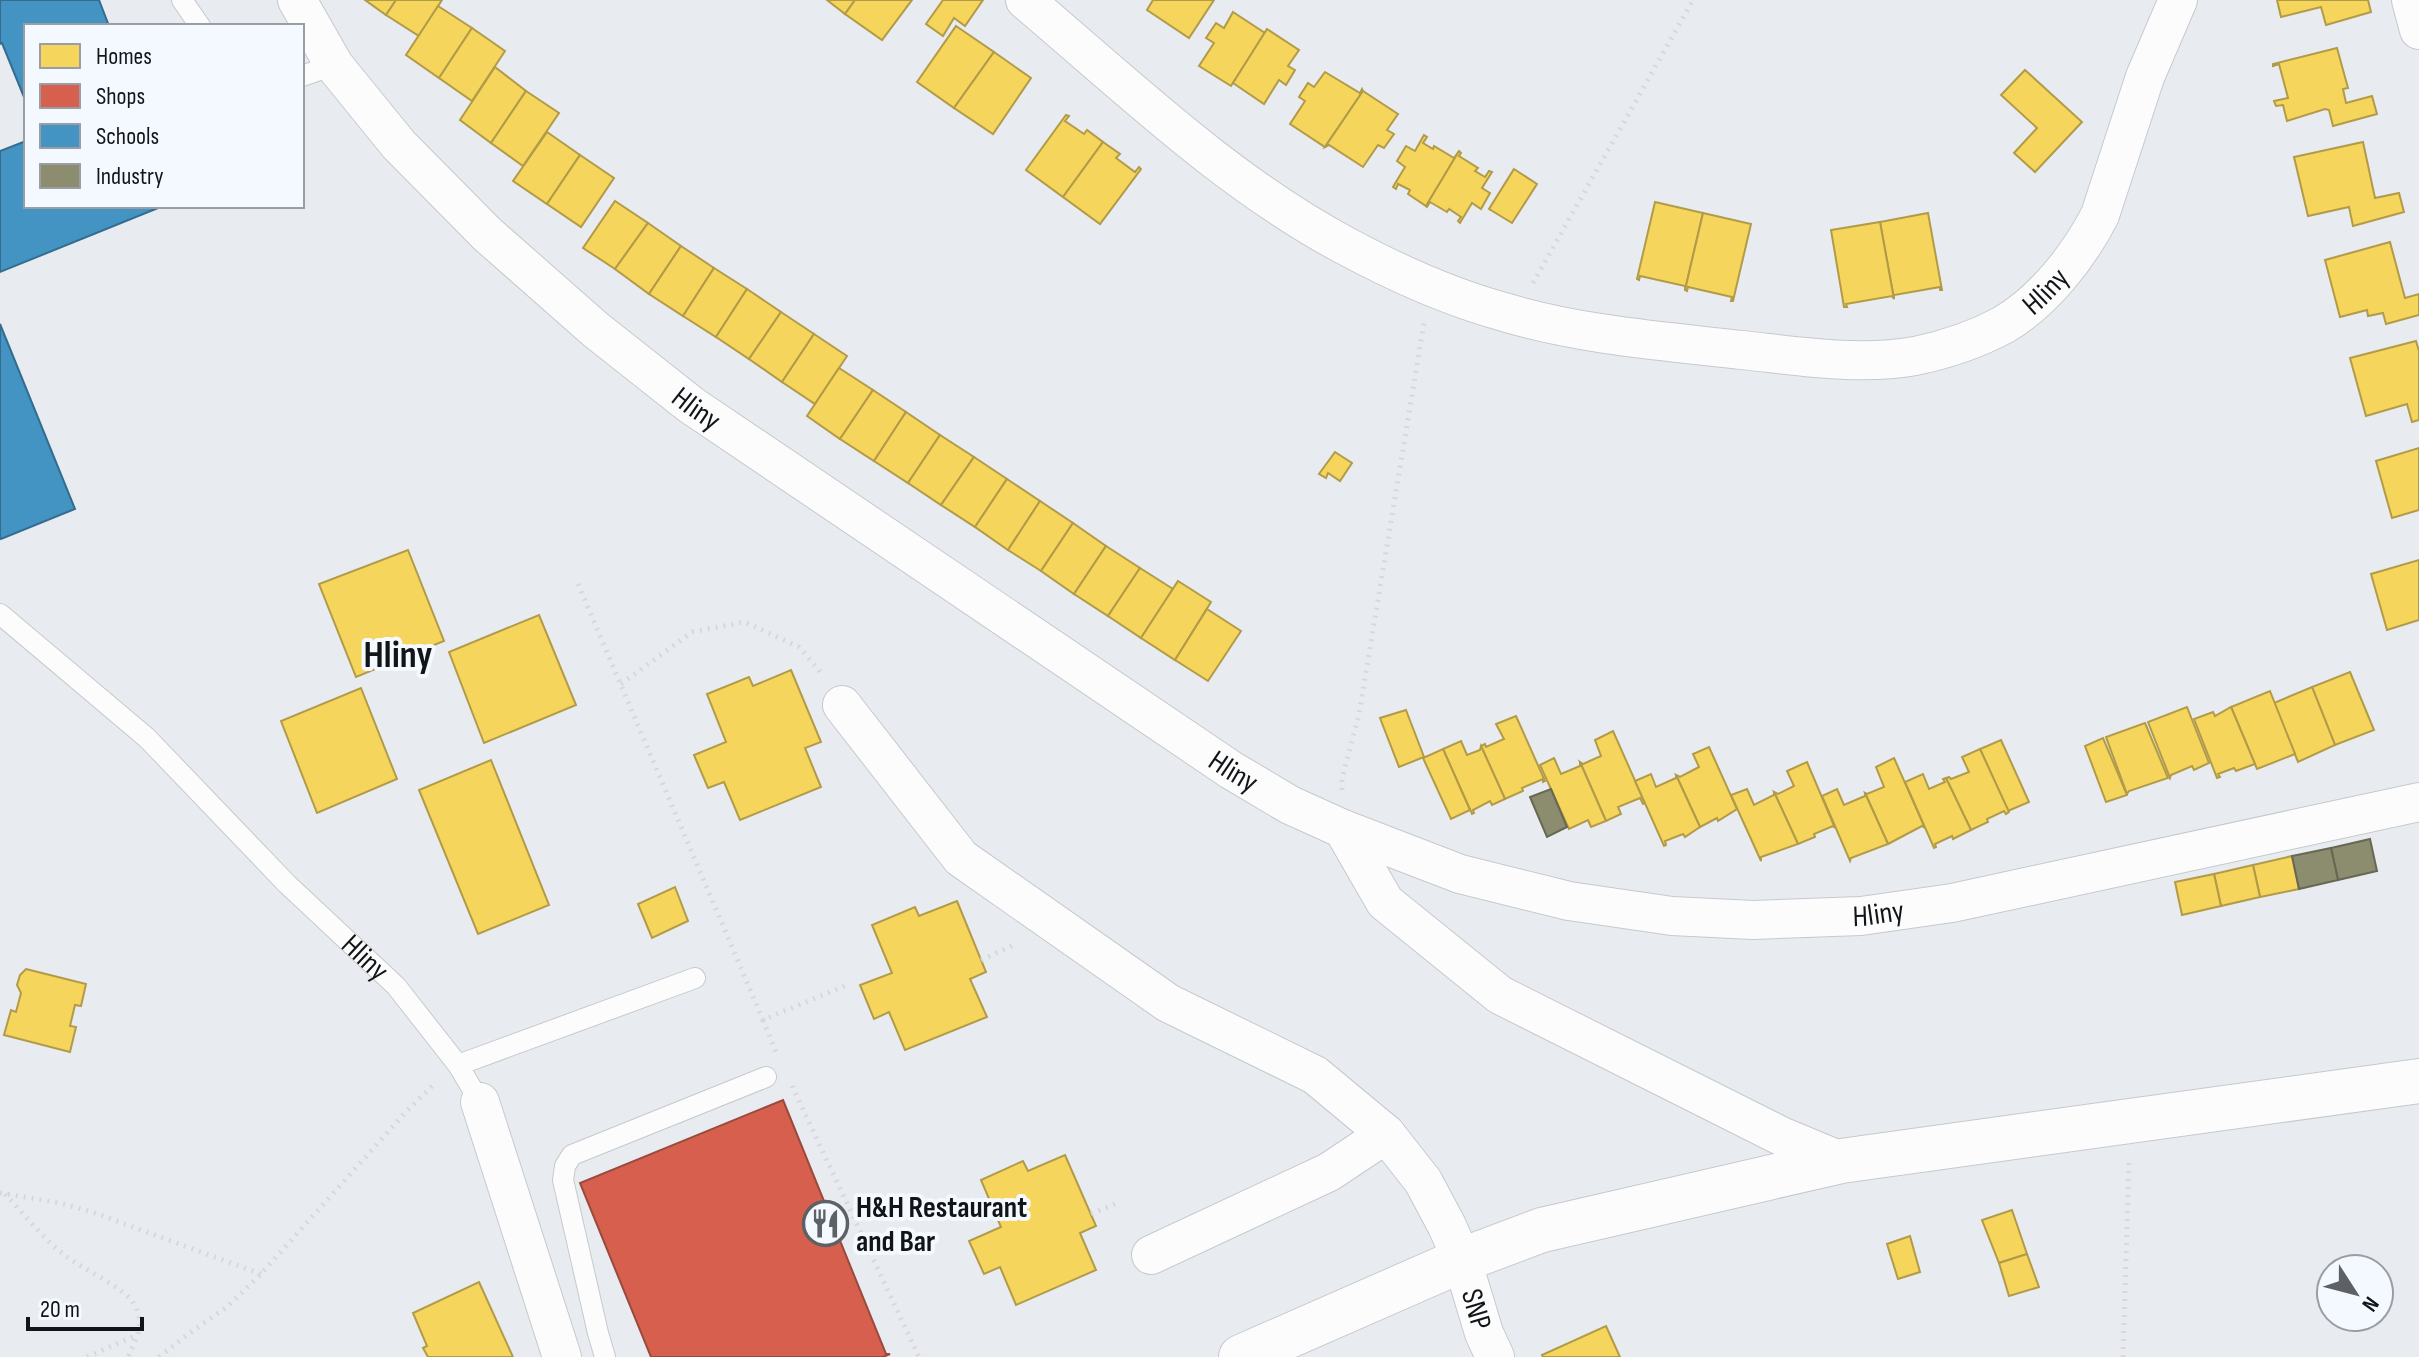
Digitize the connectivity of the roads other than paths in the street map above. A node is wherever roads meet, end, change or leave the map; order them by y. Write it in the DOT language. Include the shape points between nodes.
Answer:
graph roads {
  1 [pos="182,0"];
  2 [pos="297,0"];
  3 [pos="1025,0"];
  4 [pos="2178,0"];
  5 [pos="2411,0"];
  6 [pos="199,24"];
  7 [pos="2419,30"];
  8 [pos="318,71"];
  9 [pos="0,614"];
  10 [pos="842,705"];
  11 [pos="2419,802"];
  12 [pos="1343,829"];
  13 [pos="695,978"];
  14 [pos="458,1065"];
  15 [pos="766,1077"];
  16 [pos="2419,1081"];
  17 [pos="480,1102"];
  18 [pos="1386,1134"];
  19 [pos="1841,1161"];
  20 [pos="1151,1255"];
  21 [pos="1462,1260"];
  22 [pos="562,1357"];
  23 [pos="605,1357"];
  24 [pos="1241,1357"];
  25 [pos="1495,1357"];
  1 -- 6 [label="lane"];
  2 -- 8 [label="street, Hliny"];
  3 -- 4 [label="street, Hliny" via="1263,196 1344,245 1434,287 1516,316 1592,333 1842,359 1913,356 1945,348 2002,325 2043,292 2100,215 2145,77"];
  5 -- 7 [label="street"];
  8 -- 12 [label="street, Hliny" via="374,117 487,234 691,405 1231,770"];
  9 -- 14 [label="lane, Hliny" via="147,738 287,884 396,986"];
  10 -- 18 [label="street" via="961,858 1168,1003 1315,1075"];
  11 -- 12 [label="street, Hliny" via="1952,903 1861,916 1753,920 1672,916 1569,901 1460,874"];
  12 -- 19 [label="street" via="1385,902 1500,995"];
  13 -- 14 [label="lane"];
  14 -- 17 [label="lane, Hliny"];
  15 -- 23 [label="lane" via="572,1155 565,1166 563,1180"];
  16 -- 19 [label="main road"];
  17 -- 22 [label="street, Hliny"];
  18 -- 20 [label="street" via="1329,1172"];
  18 -- 21 [label="street" via="1423,1181"];
  19 -- 21 [label="main road" via="1542,1230"];
  21 -- 24 [label="main road"];
  21 -- 25 [label="street, SNP"];
}
